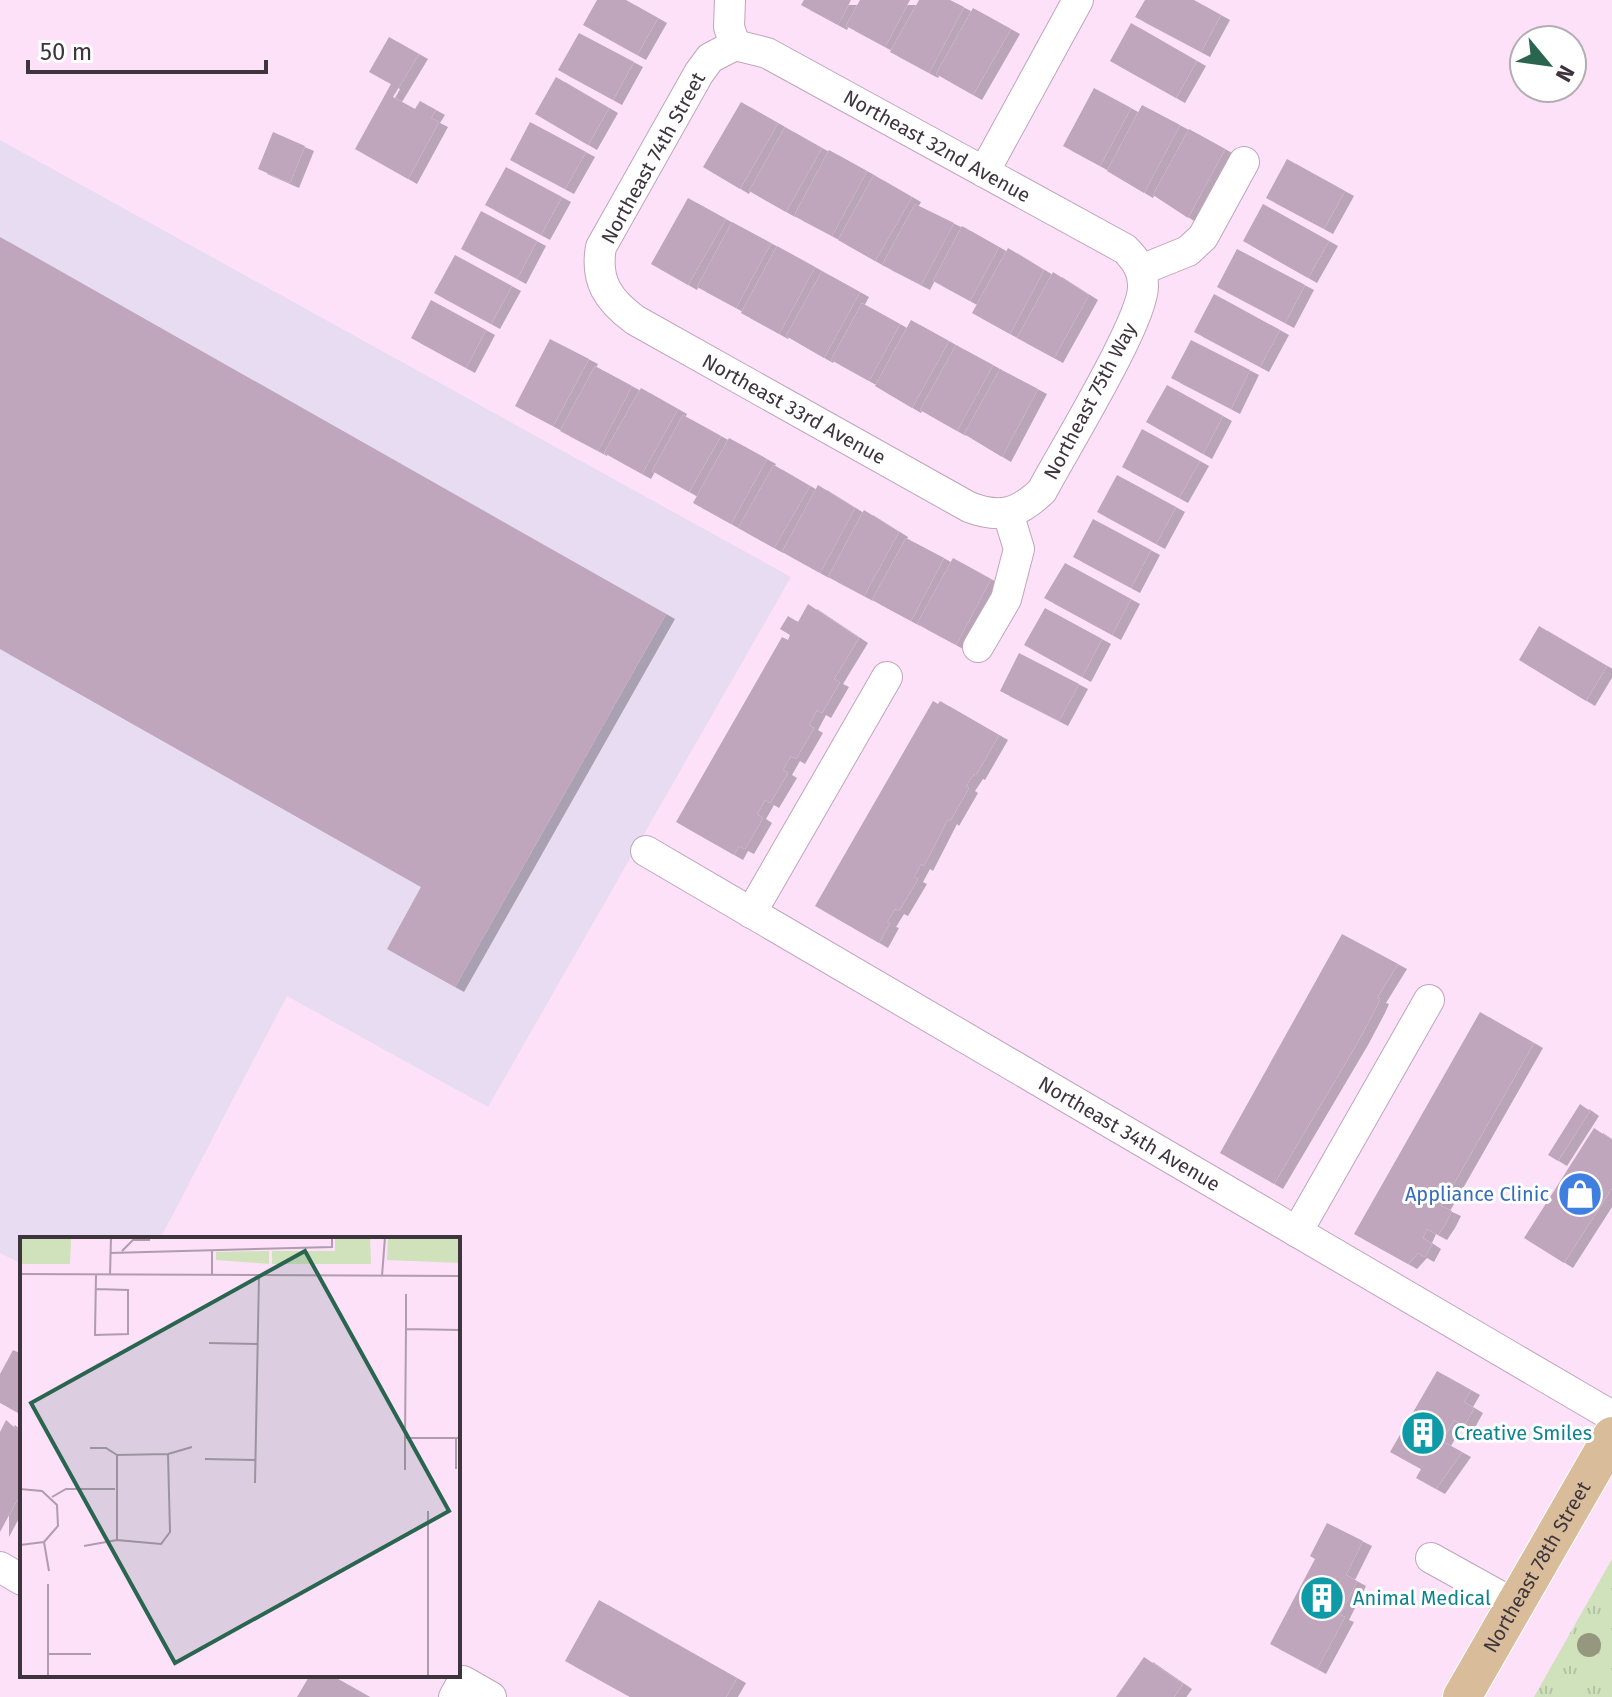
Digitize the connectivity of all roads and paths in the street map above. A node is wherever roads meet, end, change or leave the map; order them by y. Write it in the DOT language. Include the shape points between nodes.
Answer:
graph roads {
  1 [pos="730,0"];
  2 [pos="1078,0"];
  3 [pos="728,47"];
  4 [pos="1244,162"];
  5 [pos="984,172"];
  6 [pos="1141,270"];
  7 [pos="600,274"];
  8 [pos="1008,513"];
  9 [pos="978,647"];
  10 [pos="887,677"];
  11 [pos="646,851"];
  12 [pos="751,913"];
  13 [pos="1429,1000"];
  14 [pos="1297,1232"];
  15 [pos="1612,1416"];
  16 [pos="1612,1436"];
  17 [pos="1431,1558"];
  18 [pos="0,1567"];
  19 [pos="20,1579"];
  20 [pos="1514,1604"];
  21 [pos="456,1684"];
  22 [pos="491,1697"];
  23 [pos="1462,1697"];
  1 -- 3 [label="street"];
  2 -- 5 [label="street"];
  3 -- 5 [label="street, Northeast 32nd Avenue" via="767,53"];
  3 -- 7 [label="street, Northeast 74th Street" via="699,73 601,247"];
  4 -- 6 [label="street" via="1203,237 1188,251"];
  5 -- 6 [label="street, Northeast 32nd Avenue" via="1125,249"];
  6 -- 8 [label="street, Northeast 75th Way" via="1142,301 1135,318 1042,491"];
  7 -- 8 [label="street, Northeast 33rd Avenue" via="608,296 635,320 969,507"];
  8 -- 9 [label="street" via="1019,549 1006,599"];
  10 -- 12 [label="street"];
  11 -- 12 [label="street, Northeast 34th Avenue"];
  12 -- 14 [label="street, Northeast 34th Avenue"];
  13 -- 14 [label="street"];
  14 -- 15 [label="street, Northeast 34th Avenue"];
  16 -- 20 [label="main road, Northeast 78th Street"];
  17 -- 20 [label="street"];
  18 -- 19 [label="street"];
  20 -- 23 [label="main road, Northeast 78th Street"];
  21 -- 22 [label="street"];
}
